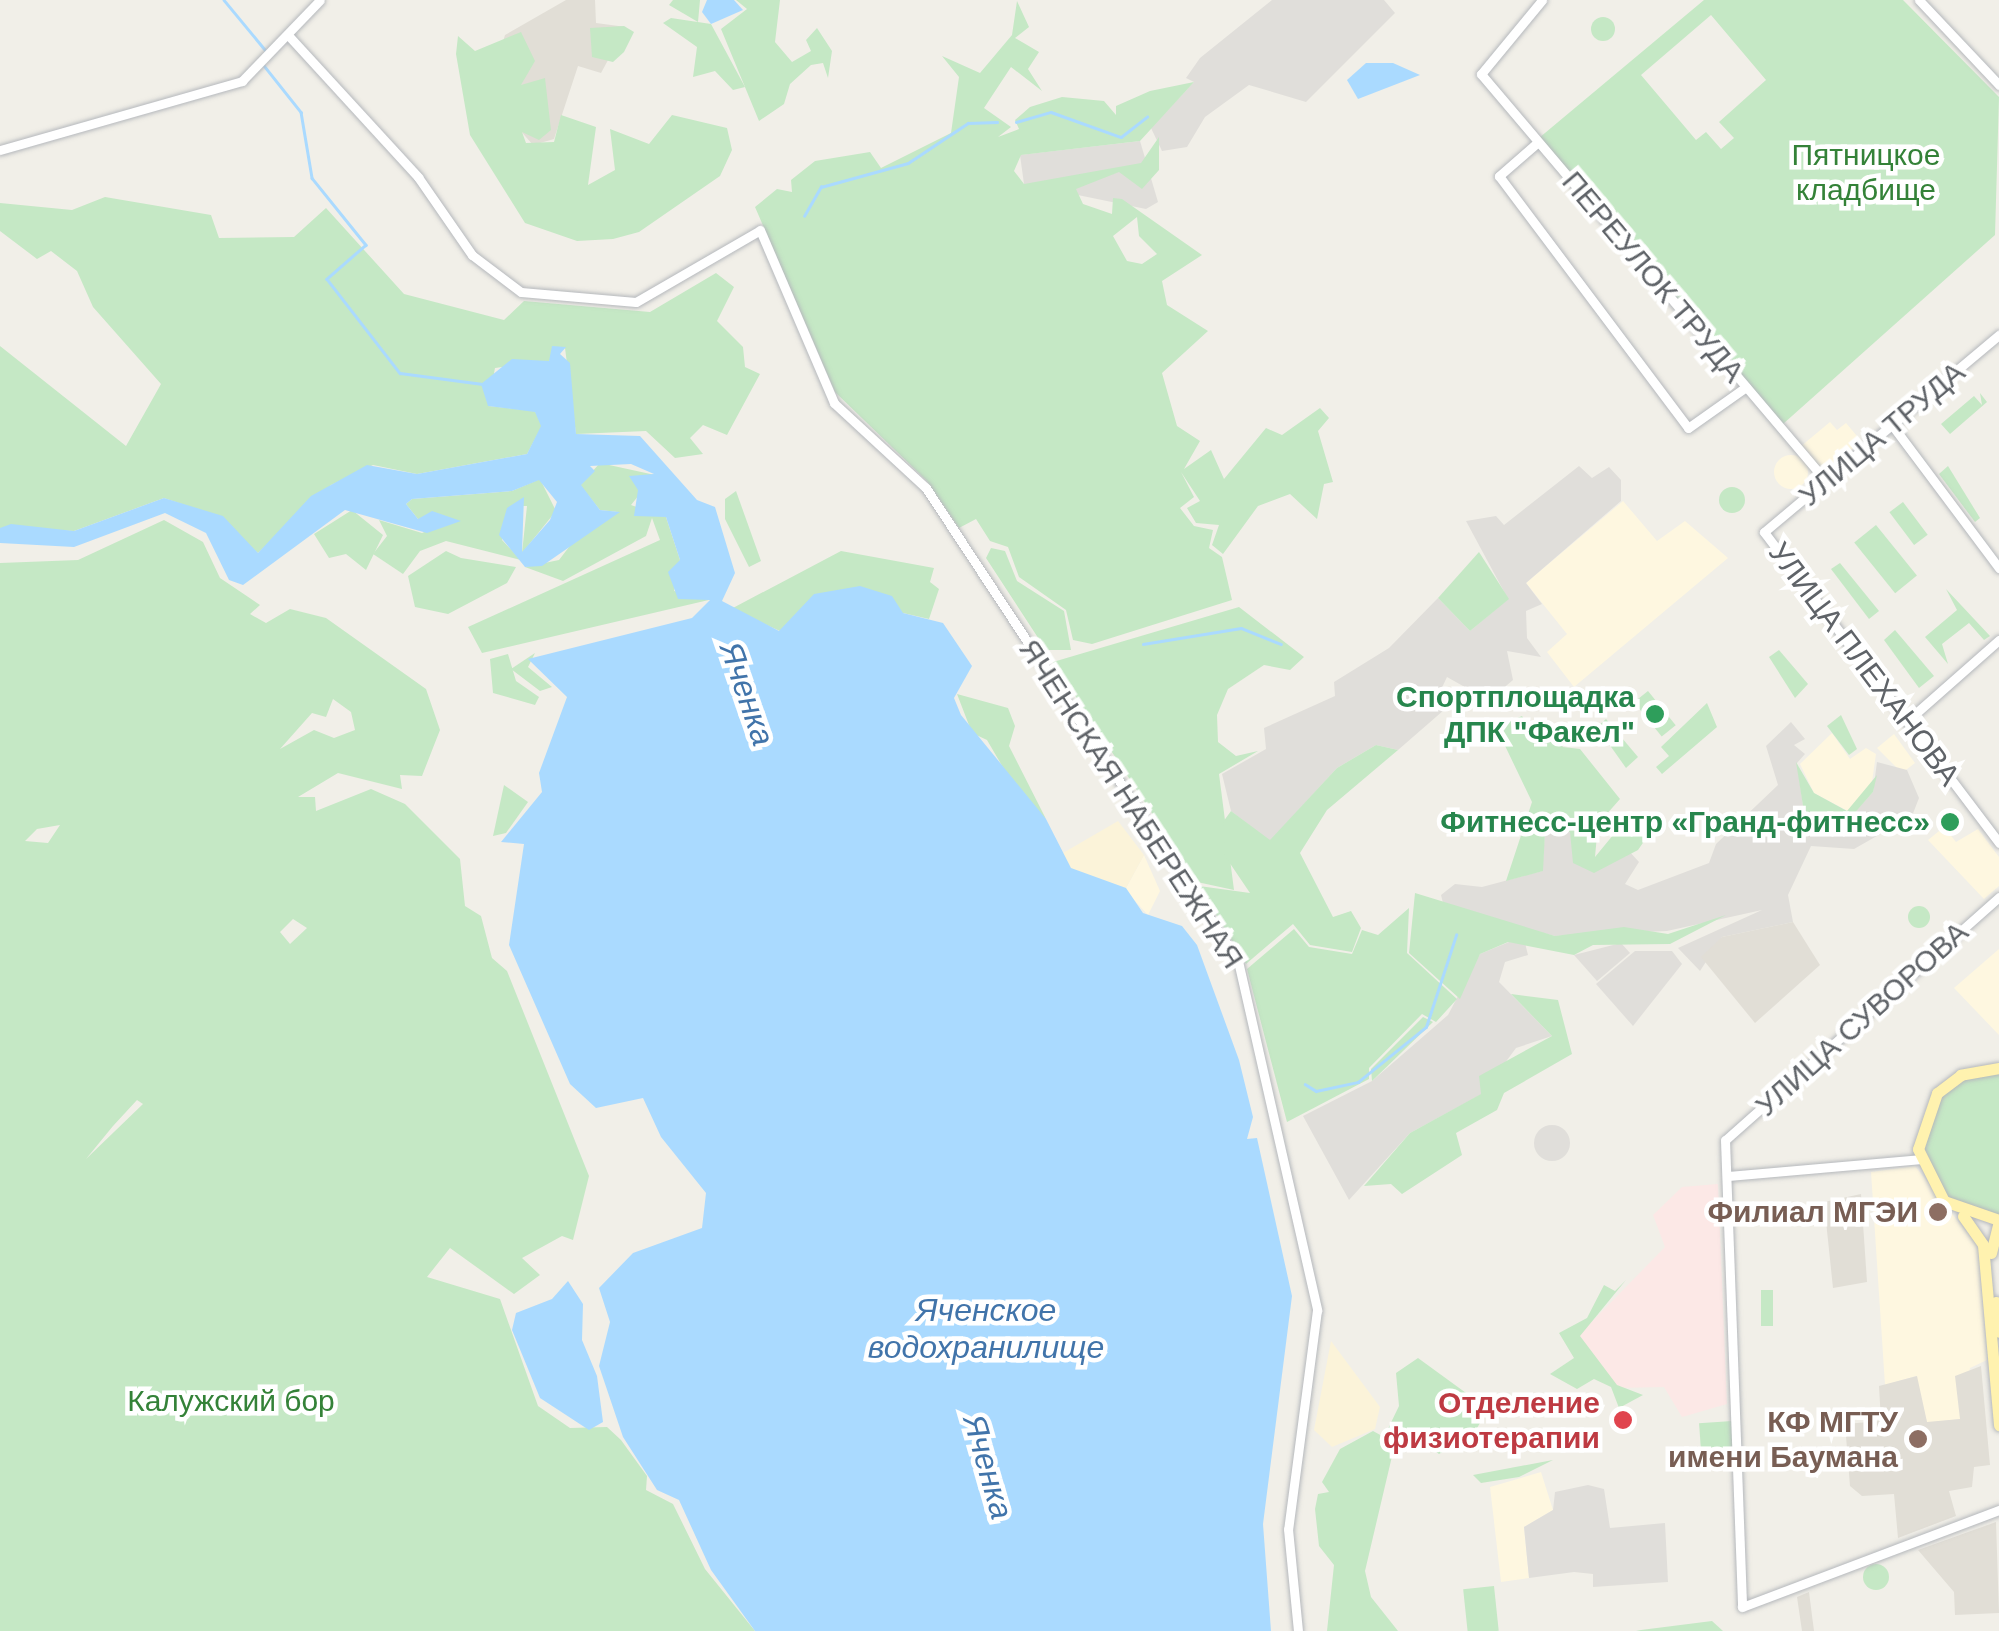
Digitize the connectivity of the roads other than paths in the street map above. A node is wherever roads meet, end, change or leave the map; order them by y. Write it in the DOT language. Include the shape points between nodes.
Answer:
graph roads {
  1 [pos="320,0"];
  2 [pos="1542,0"];
  3 [pos="1918,0"];
  4 [pos="288,35"];
  5 [pos="1999,85"];
  6 [pos="1538,142"];
  7 [pos="0,150"];
  8 [pos="1999,335"];
  9 [pos="1746,386"];
  10 [pos="1892,425"];
  11 [pos="1826,480"];
  12 [pos="1764,532"];
  13 [pos="1999,568"];
  14 [pos="1999,640"];
  15 [pos="1907,720"];
  16 [pos="1999,843"];
  17 [pos="1999,897"];
  18 [pos="1999,1068"];
  19 [pos="1920,1159"];
  20 [pos="1727,1176"];
  21 [pos="1956,1210"];
  22 [pos="1999,1220"];
  23 [pos="1999,1332"];
  24 [pos="1999,1425"];
  25 [pos="1999,1510"];
  26 [pos="1298,1631"];
  1 -- 4 [label="street"];
  2 -- 6 [label="street, ПЕРЕУЛОК ТРУДА" via="1481,74"];
  3 -- 5 [label="street"];
  4 -- 7 [label="street" via="242,81"];
  4 -- 26 [label="street, ЯЧЕНСКАЯ НАБЕРЕЖНАЯ" via="472,255 530,294 647,298 760,230 822,385 926,488 1238,961 1317,1310 1288,1528"];
  6 -- 9 [label="street, ПЕРЕУЛОК ТРУДА"];
  6 -- 9 [label="street" via="1498,176 1688,428"];
  8 -- 10 [label="street, УЛИЦА ТРУДА"];
  9 -- 11 [label="street, ПЕРЕУЛОК ТРУДА"];
  10 -- 11 [label="street, УЛИЦА ТРУДА"];
  10 -- 13 [label="street"];
  11 -- 12 [label="street, УЛИЦА ТРУДА"];
  12 -- 15 [label="street, УЛИЦА ПЛЕХАНОВА"];
  14 -- 15 [label="street"];
  15 -- 16 [label="street, УЛИЦА ПЛЕХАНОВА"];
  17 -- 20 [label="street, УЛИЦА СУВОРОВА" via="1725,1140"];
  18 -- 19 [label="main road" via="1961,1075 1937,1093 1922,1119"];
  19 -- 20 [label="street"];
  19 -- 21 [label="main road"];
  20 -- 25 [label="street" via="1742,1607"];
  21 -- 22 [label="main road"];
  21 -- 24 [label="main road" via="1984,1245"];
  22 -- 23 [label="main road" via="1990,1244"];
}
